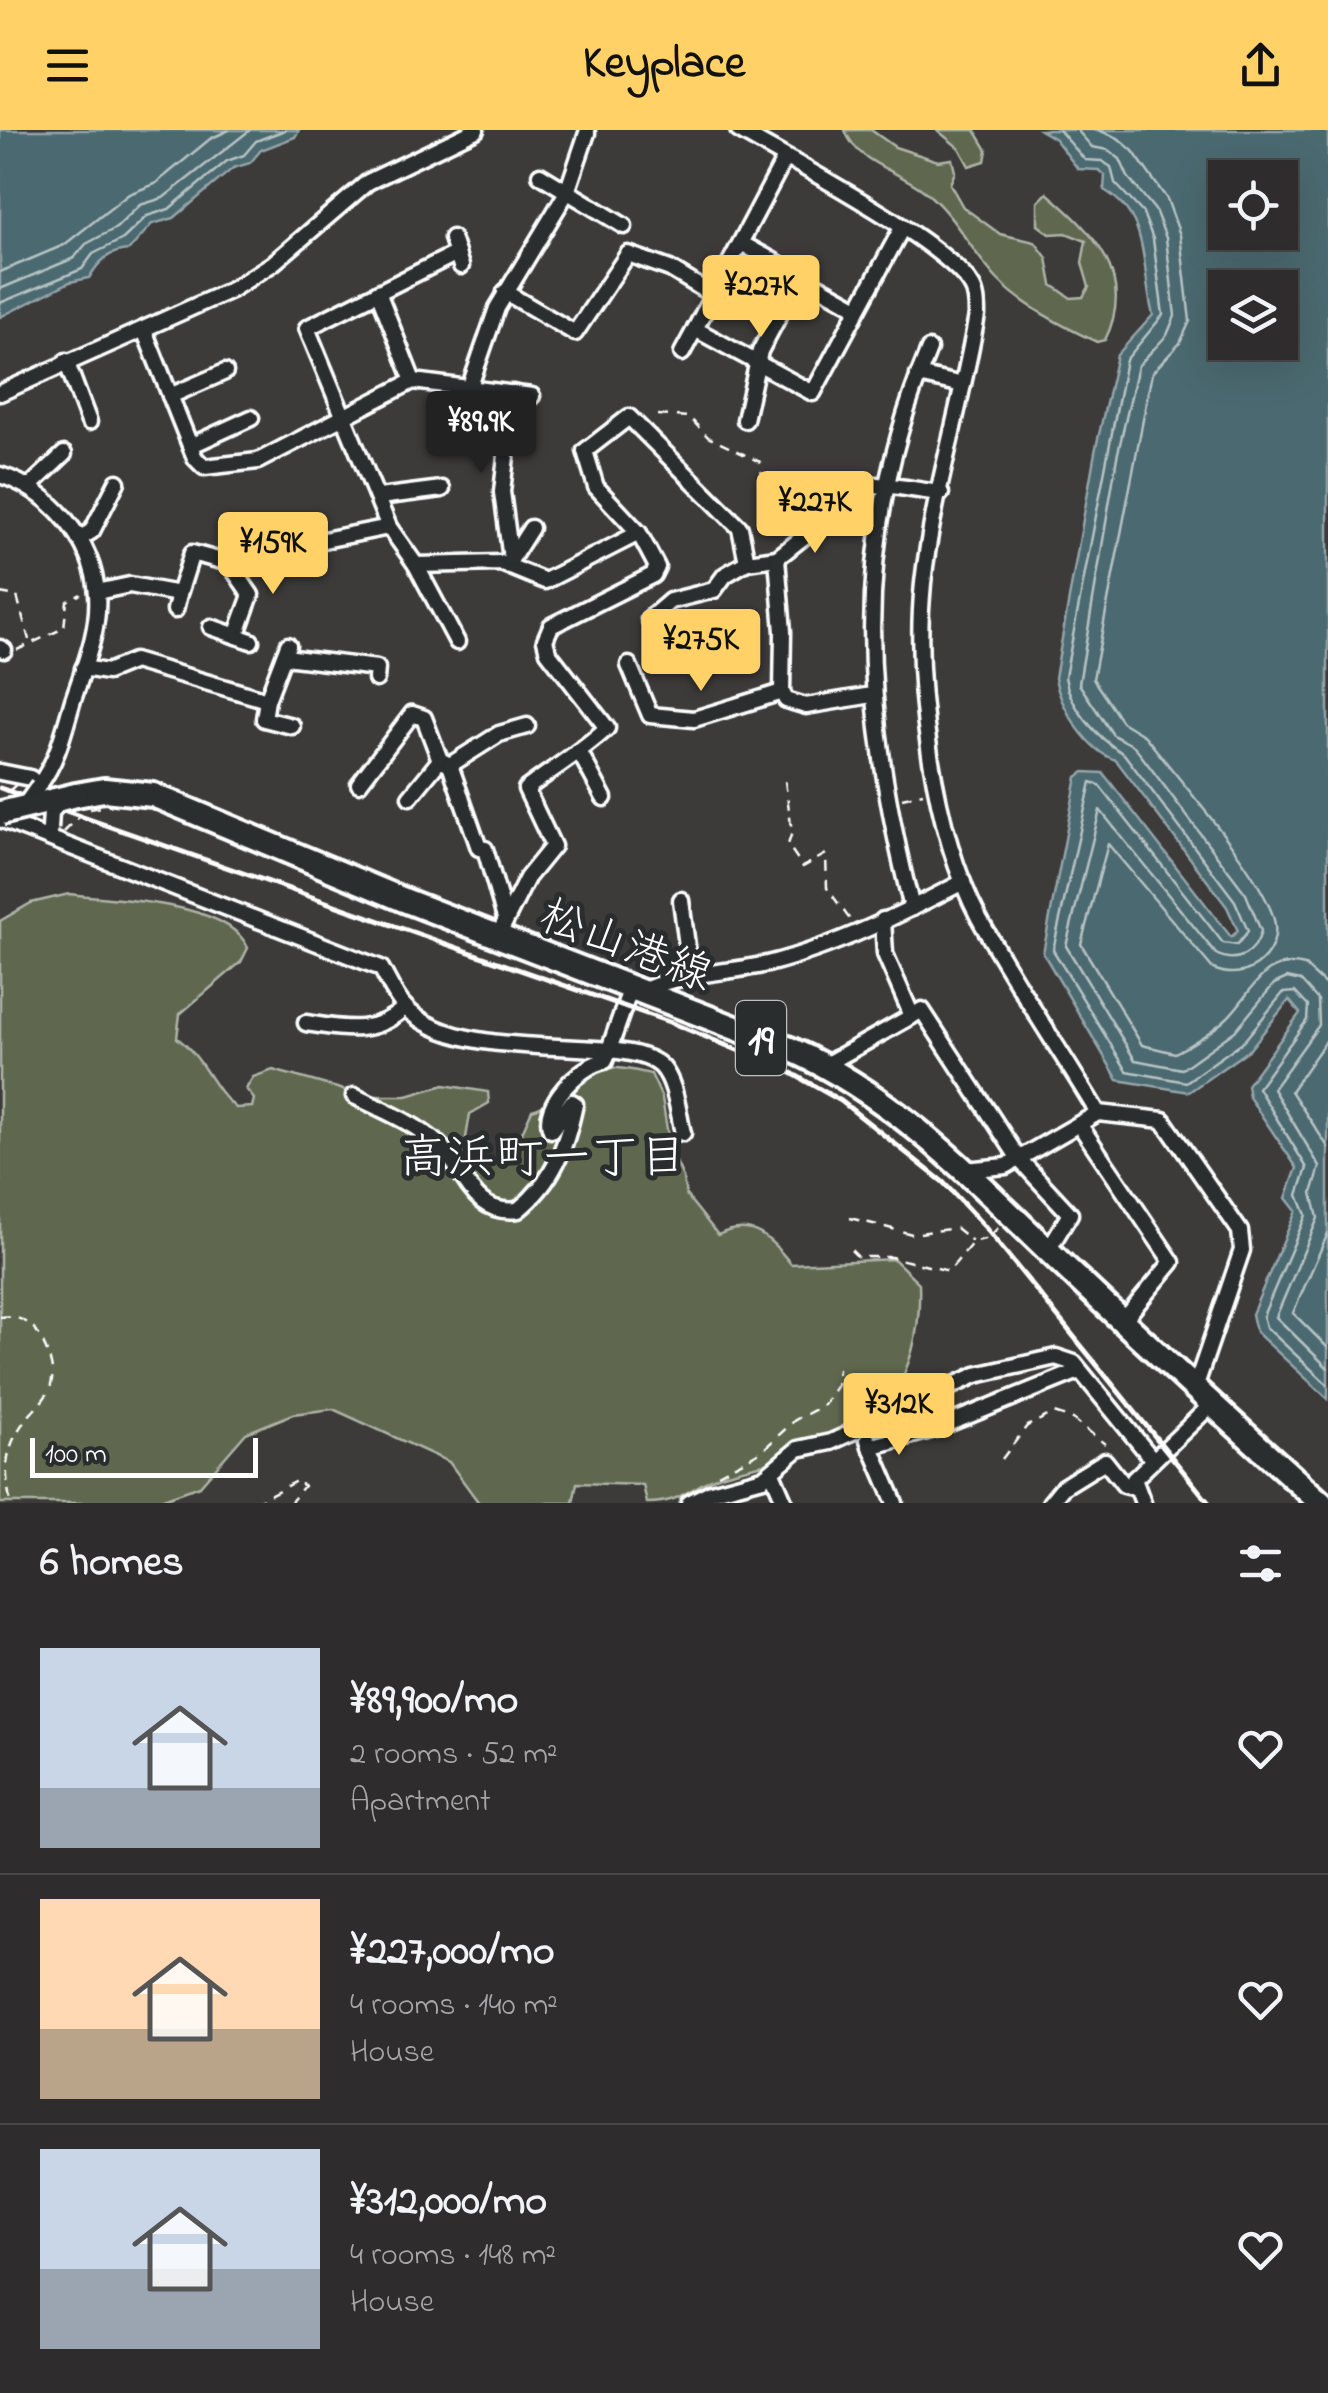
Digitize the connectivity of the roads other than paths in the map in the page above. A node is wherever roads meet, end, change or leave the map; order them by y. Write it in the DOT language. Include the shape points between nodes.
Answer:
graph roads {
  1 [pos="476,130"];
  2 [pos="738,130"];
  3 [pos="587,133"];
  4 [pos="786,158"];
  5 [pos="540,175"];
  6 [pos="567,192"];
  7 [pos="624,226"];
  8 [pos="902,228"];
  9 [pos="741,242"];
  10 [pos="457,252"];
  11 [pos="800,276"];
  12 [pos="378,292"];
  13 [pos="505,292"];
  14 [pos="713,295"];
  15 [pos="858,308"];
  16 [pos="695,329"];
  17 [pos="144,330"];
  18 [pos="929,349"];
  19 [pos="682,353"];
  20 [pos="66,361"];
  21 [pos="756,362"];
  22 [pos="225,372"];
  23 [pos="918,375"];
  24 [pos="414,381"];
  25 [pos="963,385"];
  26 [pos="470,386"];
  27 [pos="0,393"];
  28 [pos="513,393"];
  29 [pos="170,396"];
  30 [pos="532,396"];
  31 [pos="344,417"];
  32 [pos="251,418"];
  33 [pos="745,420"];
  34 [pos="89,422"];
  35 [pos="190,446"];
  36 [pos="64,454"];
  37 [pos="0,475"];
  38 [pos="116,482"];
  39 [pos="29,487"];
  40 [pos="886,487"];
  41 [pos="442,489"];
  42 [pos="811,493"];
  43 [pos="941,494"];
  44 [pos="379,497"];
  45 [pos="825,520"];
  46 [pos="389,527"];
  47 [pos="531,528"];
  48 [pos="638,534"];
  49 [pos="78,539"];
  50 [pos="778,558"];
  51 [pos="230,562"];
  52 [pos="509,562"];
  53 [pos="747,562"];
  54 [pos="416,565"];
  55 [pos="97,592"];
  56 [pos="649,619"];
  57 [pos="210,626"];
  58 [pos="457,642"];
  59 [pos="546,648"];
  60 [pos="528,654"];
  61 [pos="629,666"];
  62 [pos="84,668"];
  63 [pos="376,679"];
  64 [pos="782,692"];
  65 [pos="872,696"];
  66 [pos="267,700"];
  67 [pos="292,726"];
  68 [pos="527,726"];
  69 [pos="580,753"];
  70 [pos="445,762"];
  71 [pos="52,767"];
  72 [pos="0,772"];
  73 [pos="359,784"];
  74 [pos="38,785"];
  75 [pos="78,794"];
  76 [pos="410,797"];
  77 [pos="604,799"];
  78 [pos="6,814"];
  79 [pos="54,833"];
  80 [pos="963,882"];
  81 [pos="682,900"];
  82 [pos="912,908"];
  83 [pos="882,920"];
  84 [pos="502,927"];
  85 [pos="690,976"];
  86 [pos="637,989"];
  87 [pos="405,1007"];
  88 [pos="912,1016"];
  89 [pos="306,1022"];
  90 [pos="608,1051"];
  91 [pos="825,1065"];
  92 [pos="354,1096"];
  93 [pos="1098,1113"];
  94 [pos="1078,1124"];
  95 [pos="683,1133"];
  96 [pos="1019,1159"];
  97 [pos="964,1170"];
  98 [pos="1048,1250"];
  99 [pos="1123,1321"];
  100 [pos="1080,1370"];
  101 [pos="1204,1396"];
  102 [pos="863,1428"];
  103 [pos="870,1447"];
  104 [pos="1154,1460"];
  105 [pos="772,1473"];
  106 [pos="1137,1488"];
  107 [pos="688,1503"];
  108 [pos="785,1503"];
  109 [pos="896,1503"];
  110 [pos="1050,1503"];
  111 [pos="1143,1503"];
  112 [pos="1321,1503"];
  1 -- 17 [label="street" via="368,182 254,278"];
  2 -- 4 [label="street"];
  3 -- 6 [label="street"];
  4 -- 8 [label="street"];
  4 -- 9 [label="street"];
  5 -- 6 [label="street"];
  6 -- 7 [label="street"];
  6 -- 13 [label="street"];
  8 -- 15 [label="street"];
  8 -- 25 [label="street" via="972,285 977,315"];
  9 -- 11 [label="street"];
  9 -- 14 [label="street"];
  10 -- 12 [label="street"];
  11 -- 15 [label="street"];
  11 -- 21 [label="street"];
  12 -- 24 [label="street"];
  12 -- 31 [label="street" via="307,328"];
  13 -- 14 [label="street" via="575,333 628,254 670,268"];
  13 -- 26 [label="street"];
  14 -- 16 [label="street"];
  15 -- 21 [label="street" via="813,392"];
  16 -- 19 [label="street"];
  16 -- 21 [label="street"];
  17 -- 20 [label="street"];
  17 -- 29 [label="street"];
  18 -- 23 [label="street"];
  20 -- 27 [label="street"];
  20 -- 34 [label="street"];
  21 -- 33 [label="street"];
  22 -- 29 [label="street"];
  23 -- 25 [label="street"];
  23 -- 40 [label="street"];
  24 -- 26 [label="street"];
  24 -- 31 [label="street"];
  25 -- 43 [label="street"];
  26 -- 28 [label="street"];
  28 -- 30 [label="street"];
  28 -- 52 [label="street" via="502,492"];
  29 -- 35 [label="street"];
  31 -- 35 [label="street" via="258,461 204,467"];
  31 -- 44 [label="street"];
  32 -- 35 [label="street"];
  36 -- 39 [label="street"];
  37 -- 39 [label="street"];
  38 -- 49 [label="street" via="92,531"];
  39 -- 49 [label="street"];
  40 -- 42 [label="street" via="858,487 841,497"];
  40 -- 43 [label="street"];
  40 -- 65 [label="street" via="870,602"];
  41 -- 44 [label="street"];
  43 -- 80 [label="street" via="923,584 922,654 939,789"];
  44 -- 46 [label="street"];
  45 -- 50 [label="street"];
  46 -- 51 [label="street"];
  46 -- 54 [label="street"];
  47 -- 52 [label="street"];
  48 -- 52 [label="street" via="545,581"];
  48 -- 53 [label="street" via="596,487 585,451 629,417 740,528"];
  48 -- 59 [label="street" via="657,566 654,575 551,626"];
  49 -- 55 [label="street"];
  50 -- 53 [label="street"];
  50 -- 64 [label="street"];
  51 -- 55 [label="street" via="192,553 177,602 130,585"];
  51 -- 57 [label="street" via="251,595 244,638"];
  52 -- 54 [label="street"];
  53 -- 56 [label="street" via="725,574 714,590 670,601"];
  54 -- 58 [label="street"];
  55 -- 62 [label="street"];
  59 -- 60 [label="street"];
  59 -- 69 [label="street" via="607,728"];
  61 -- 64 [label="street" via="650,714 694,719"];
  62 -- 66 [label="street" via="107,672 134,661"];
  62 -- 71 [label="street"];
  63 -- 66 [label="street" via="376,668 286,651"];
  64 -- 65 [label="street" via="806,706"];
  65 -- 82 [label="street" via="886,802"];
  66 -- 67 [label="street" via="264,718"];
  68 -- 70 [label="street"];
  69 -- 77 [label="street"];
  69 -- 84 [label="street" via="526,789 553,846"];
  70 -- 73 [label="street" via="424,718 412,714"];
  70 -- 76 [label="street"];
  70 -- 84 [label="street" via="478,848 485,848"];
  71 -- 74 [label="street"];
  71 -- 75 [label="street" via="62,785"];
  72 -- 74 [label="street"];
  74 -- 78 [label="street, bridge"];
  75 -- 78 [label="main road, 松山港線 / 19, bridge"];
  75 -- 79 [label="street, bridge" via="53,808"];
  75 -- 84 [label="main road, 松山港線 / 19" via="129,790 153,796"];
  78 -- 79 [label="street"];
  79 -- 87 [label="street" via="381,968"];
  80 -- 82 [label="street"];
  80 -- 93 [label="street"];
  81 -- 85 [label="street"];
  82 -- 83 [label="street"];
  83 -- 85 [label="street" via="769,963"];
  83 -- 88 [label="street" via="884,954"];
  84 -- 86 [label="main road, 松山港線 / 19"];
  85 -- 86 [label="street"];
  86 -- 90 [label="street"];
  86 -- 91 [label="main road, 松山港線 / 19"];
  87 -- 89 [label="street" via="374,1029"];
  87 -- 90 [label="street" via="461,1036"];
  88 -- 91 [label="street"];
  88 -- 96 [label="street" via="922,1010"];
  90 -- 92 [label="street" via="604,1060 579,1070 562,1093 547,1125 551,1130 575,1104 567,1146 543,1186 518,1210 485,1204 434,1140"];
  90 -- 95 [label="street" via="664,1069"];
  91 -- 97 [label="main road, 松山港線 / 19" via="899,1113"];
  93 -- 94 [label="street"];
  93 -- 101 [label="street" via="1163,1120 1240,1231 1242,1250"];
  94 -- 96 [label="street"];
  94 -- 99 [label="street" via="1172,1262"];
  96 -- 97 [label="street"];
  96 -- 98 [label="street" via="1070,1214"];
  97 -- 98 [label="main road, 松山港線 / 19"];
  98 -- 99 [label="main road, 松山港線 / 19"];
  99 -- 101 [label="main road, 松山港線 / 19"];
  100 -- 102 [label="street" via="1056,1357 976,1376"];
  100 -- 103 [label="street" via="935,1429"];
  100 -- 104 [label="street"];
  101 -- 104 [label="street"];
  101 -- 112 [label="main road, 松山港線 / 19"];
  102 -- 103 [label="street"];
  102 -- 105 [label="street" via="798,1449"];
  103 -- 109 [label="street"];
  104 -- 106 [label="street" via="1134,1480"];
  105 -- 107 [label="street"];
  105 -- 108 [label="street"];
  106 -- 110 [label="street" via="1124,1486 1110,1463 1097,1464"];
  106 -- 111 [label="street"];
}
